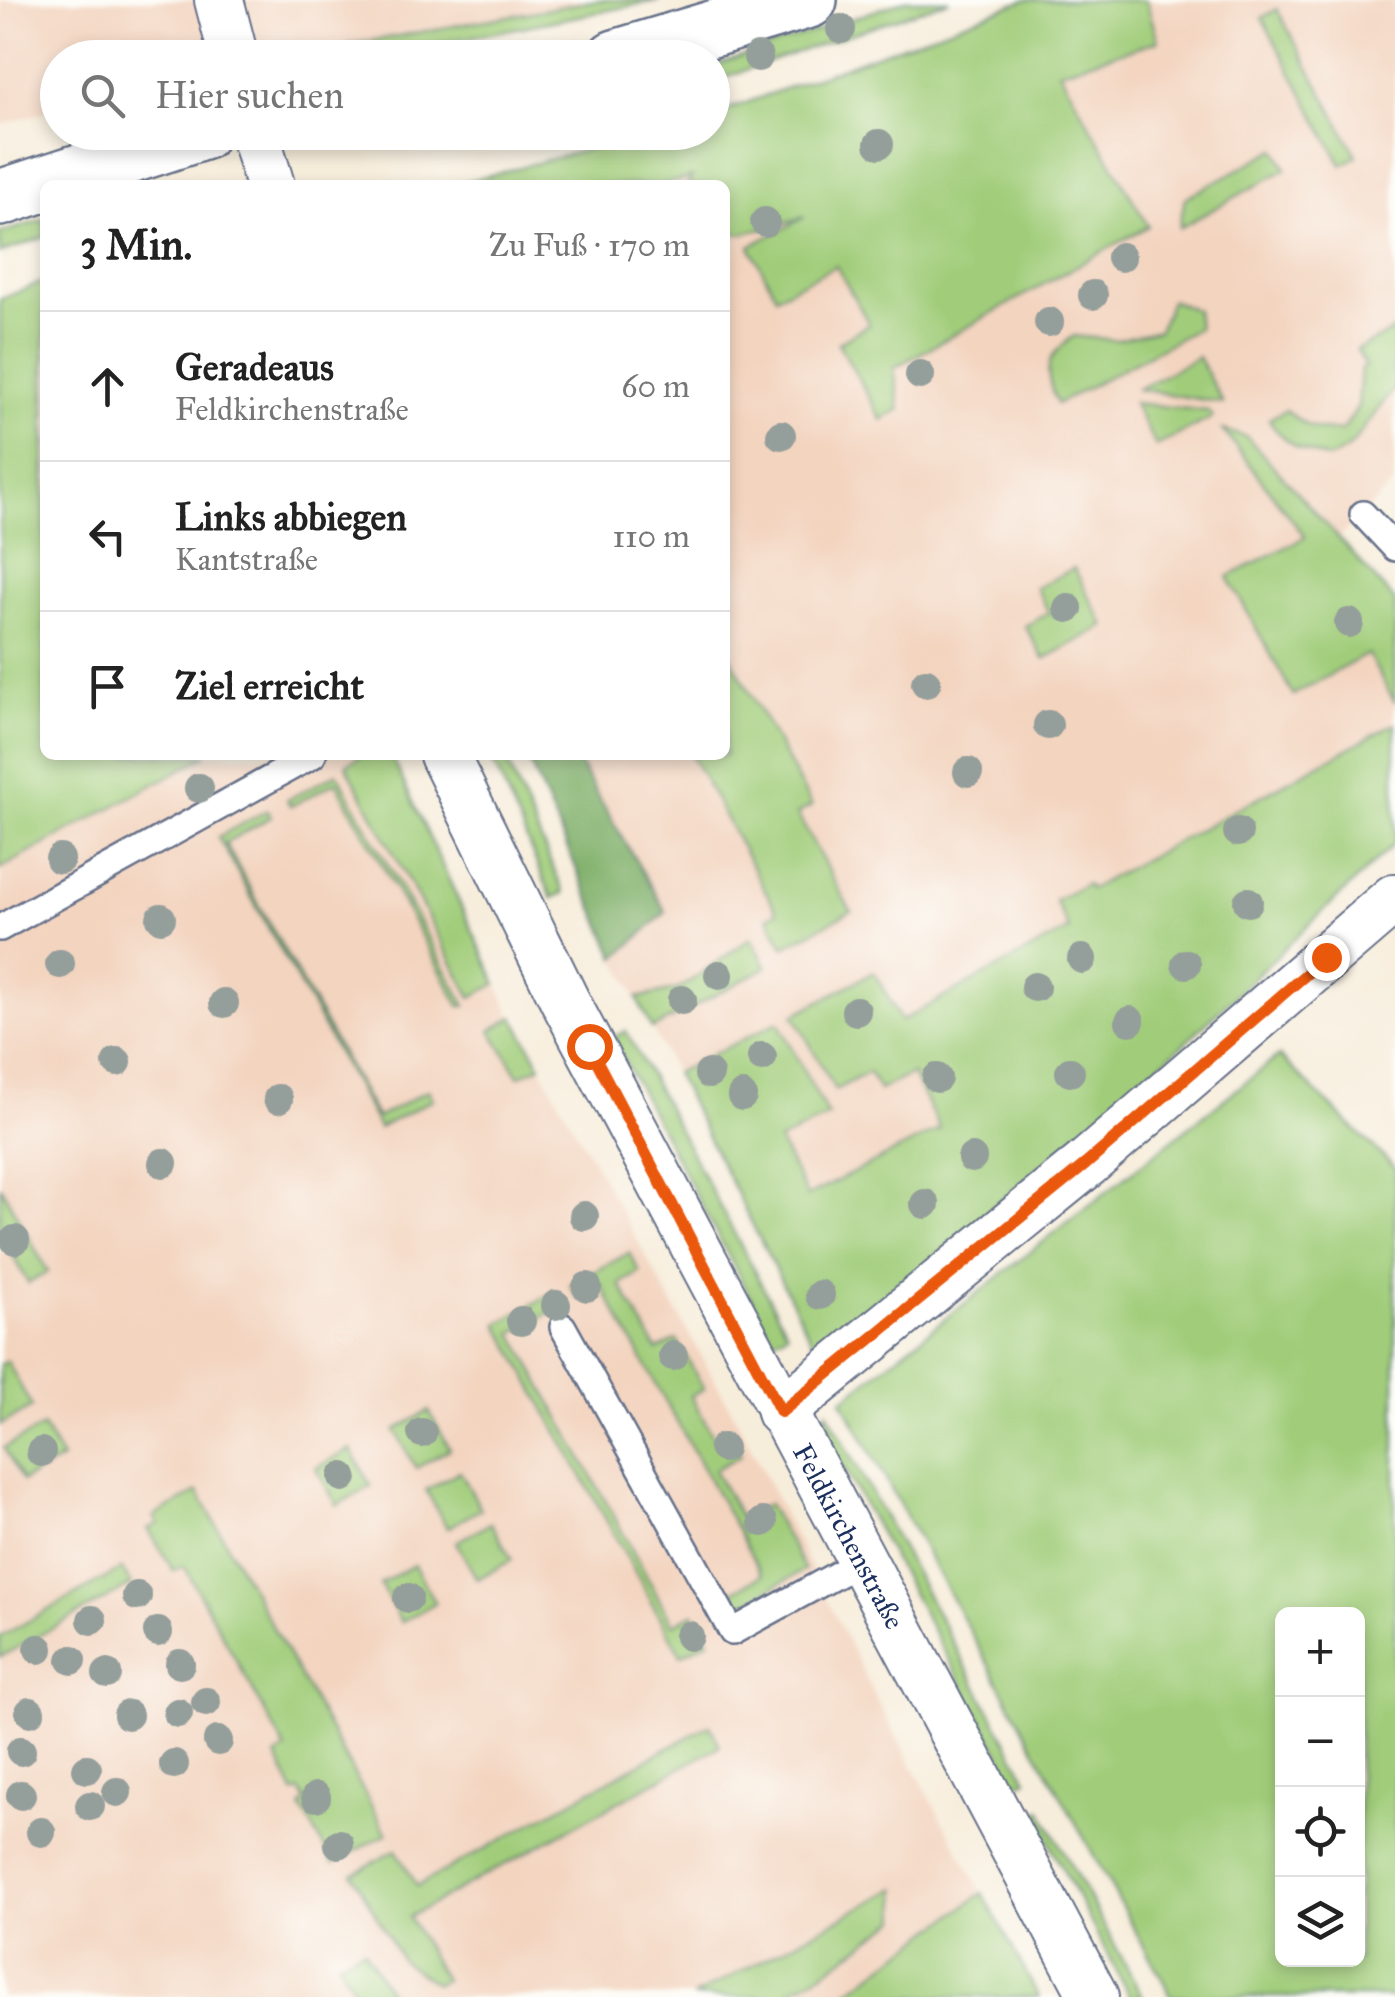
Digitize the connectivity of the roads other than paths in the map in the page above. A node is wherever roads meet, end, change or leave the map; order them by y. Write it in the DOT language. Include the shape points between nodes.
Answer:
graph roads {
  1 [pos="218,0"];
  2 [pos="809,0"];
  3 [pos="229,40"];
  4 [pos="675,40"];
  5 [pos="147,150"];
  6 [pos="259,150"];
  7 [pos="55,180"];
  8 [pos="268,180"];
  9 [pos="40,185"];
  10 [pos="0,198"];
  11 [pos="1363,514"];
  12 [pos="1395,548"];
  13 [pos="303,760"];
  14 [pos="446,760"];
  15 [pos="1395,898"];
  16 [pos="0,928"];
  17 [pos="563,1326"];
  18 [pos="781,1412"];
  19 [pos="862,1561"];
  20 [pos="1094,1997"];
  1 -- 3 [label="street"];
  2 -- 4 [label="main road"];
  5 -- 7 [label="main road"];
  6 -- 8 [label="street"];
  9 -- 10 [label="main road"];
  11 -- 12 [label="lane"];
  13 -- 16 [label="lane"];
  14 -- 18 [label="street, Feldkirchenstraße" via="549,971"];
  15 -- 18 [label="street" via="1086,1164"];
  17 -- 19 [label="lane" via="732,1632"];
  18 -- 19 [label="street, Feldkirchenstraße"];
  19 -- 20 [label="street, Feldkirchenstraße"];
}
